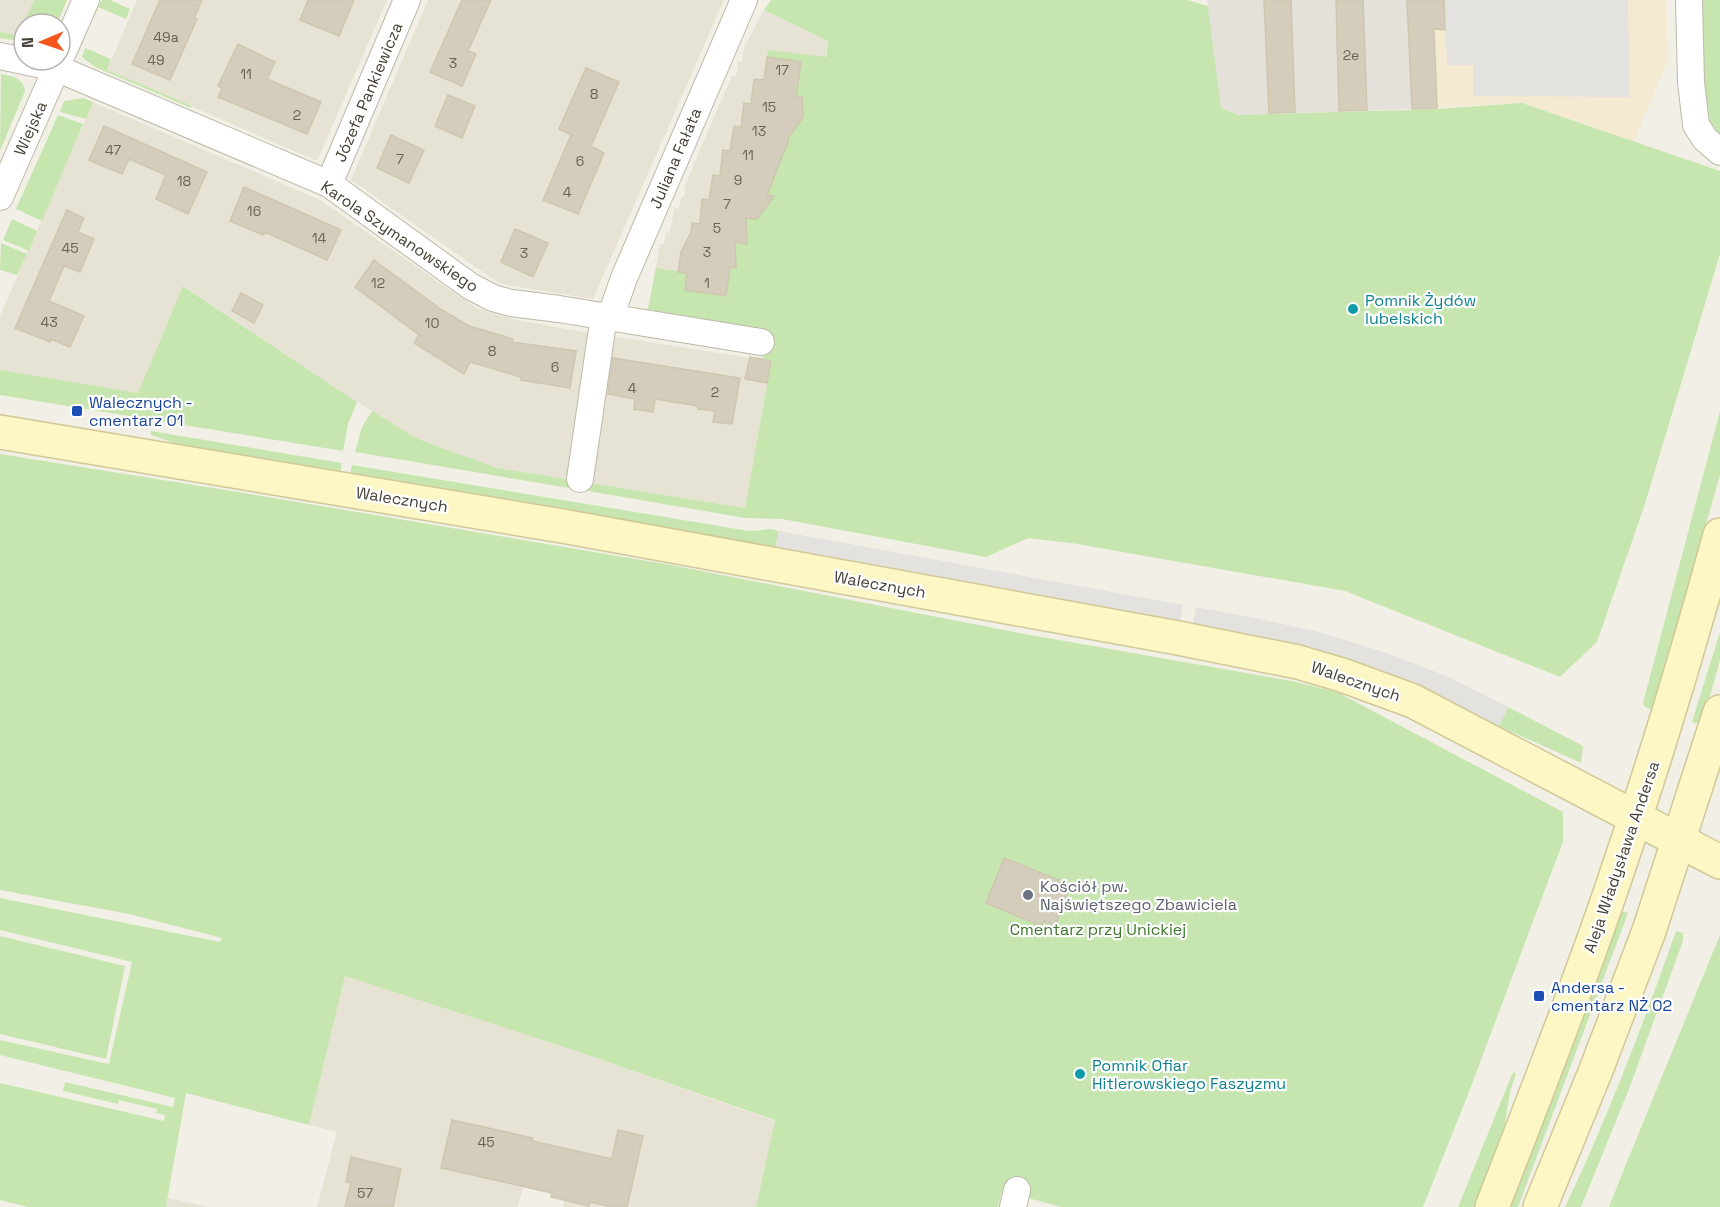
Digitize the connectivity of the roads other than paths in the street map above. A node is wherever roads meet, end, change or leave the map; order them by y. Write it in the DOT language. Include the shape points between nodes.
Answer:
graph roads {
  1 [pos="86,0"];
  2 [pos="407,0"];
  3 [pos="744,0"];
  4 [pos="1689,0"];
  5 [pos="72,33"];
  6 [pos="72,69"];
  7 [pos="55,72"];
  8 [pos="1720,152"];
  9 [pos="329,184"];
  10 [pos="0,196"];
  11 [pos="606,323"];
  12 [pos="761,342"];
  13 [pos="0,432"];
  14 [pos="580,479"];
  15 [pos="1720,535"];
  16 [pos="1720,712"];
  17 [pos="1635,817"];
  18 [pos="1679,840"];
  19 [pos="1720,862"];
  20 [pos="1492,1207"];
  21 [pos="1540,1207"];
  1 -- 5 [label="street, Wiejska"];
  2 -- 9 [label="street, Józefa Pankiewicza"];
  3 -- 11 [label="street, Juliana Fałata"];
  4 -- 8 [label="street" via="1696,125"];
  6 -- 9 [label="street, Karola Szymanowskiego"];
  7 -- 10 [label="street, Wiejska"];
  9 -- 11 [label="street, Karola Szymanowskiego" via="470,286 493,298"];
  11 -- 12 [label="street, Karola Szymanowskiego"];
  11 -- 14 [label="street, Juliana Fałata"];
  13 -- 17 [label="street, Walecznych" via="556,525 1287,659 1413,701"];
  15 -- 17 [label="street, Aleja Władysława Andersa"];
  16 -- 18 [label="street"];
  17 -- 18 [label="street, Walecznych"];
  17 -- 20 [label="street, Aleja Władysława Andersa" via="1564,1021"];
  18 -- 19 [label="street, Walecznych"];
  18 -- 21 [label="street" via="1645,942"];
}
